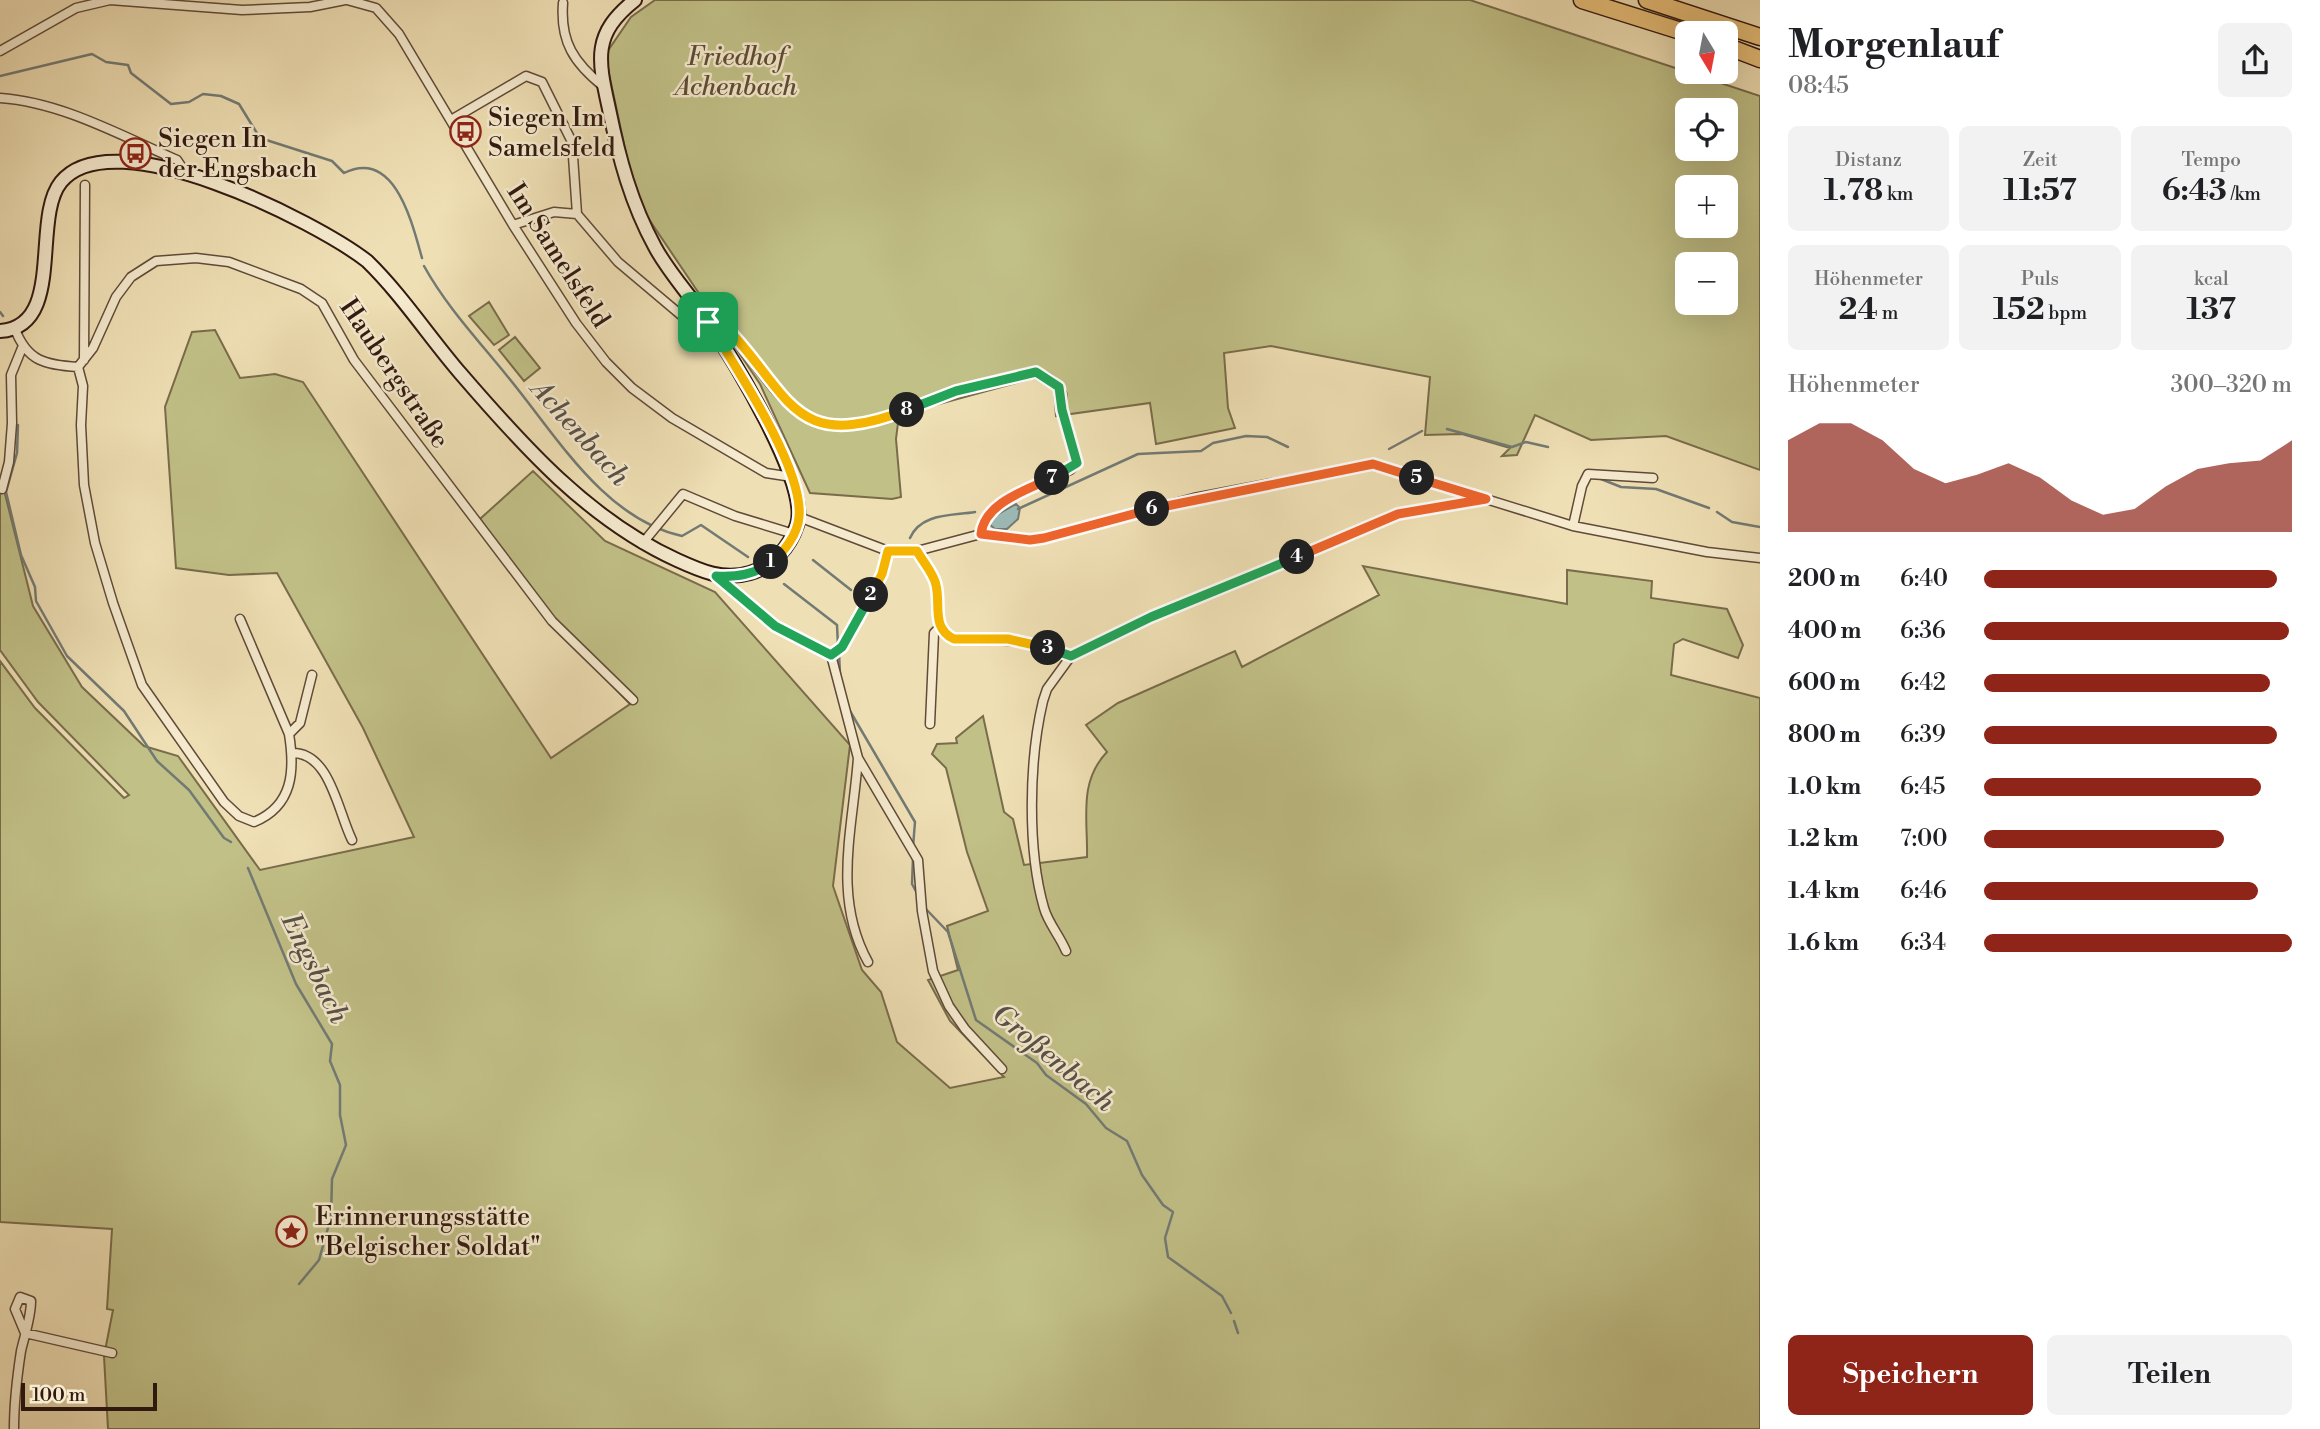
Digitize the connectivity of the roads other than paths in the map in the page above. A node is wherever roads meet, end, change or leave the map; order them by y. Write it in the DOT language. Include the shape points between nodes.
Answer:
graph roads {
  1 [pos="346,0"];
  2 [pos="635,0"];
  3 [pos="1582,0"];
  4 [pos="1647,0"];
  5 [pos="563,3"];
  6 [pos="1675,29"];
  7 [pos="1760,37"];
  8 [pos="1738,50"];
  9 [pos="0,51"];
  10 [pos="1760,58"];
  11 [pos="604,87"];
  12 [pos="0,98"];
  13 [pos="451,120"];
  14 [pos="185,172"];
  15 [pos="85,185"];
  16 [pos="577,214"];
  17 [pos="513,225"];
  18 [pos="708,322"];
  19 [pos="15,329"];
  20 [pos="0,331"];
  21 [pos="22,348"];
  22 [pos="81,363"];
  23 [pos="792,477"];
  24 [pos="1653,478"];
  25 [pos="2,489"];
  26 [pos="1486,499"];
  27 [pos="799,517"];
  28 [pos="1573,527"];
  29 [pos="794,534"];
  30 [pos="981,534"];
  31 [pos="642,544"];
  32 [pos="888,551"];
  33 [pos="917,551"];
  34 [pos="1760,558"];
  35 [pos="716,576"];
  36 [pos="240,619"];
  37 [pos="939,628"];
  38 [pos="831,655"];
  39 [pos="1071,656"];
  40 [pos="312,675"];
  41 [pos="634,700"];
  42 [pos="930,724"];
  43 [pos="289,734"];
  44 [pos="292,753"];
  45 [pos="858,758"];
  46 [pos="352,840"];
  47 [pos="1066,951"];
  48 [pos="867,962"];
  49 [pos="1002,1069"];
  50 [pos="112,1353"];
  51 [pos="14,1429"];
  1 -- 9 [label="street, Im Samelsfeld" via="301,7 212,10 110,0 76,8"];
  1 -- 13 [label="street, Im Samelsfeld" via="376,8 386,17"];
  2 -- 11 [label="main road" via="615,16 604,34 599,56"];
  3 -- 6 [label="highway"];
  4 -- 7 [label="highway"];
  5 -- 11 [label="street" via="561,26 573,55"];
  8 -- 10 [label="highway"];
  11 -- 18 [label="main road" via="619,159 636,209 657,251"];
  12 -- 14 [label="street" via="38,105 100,127 177,160"];
  13 -- 16 [label="street" via="526,76 542,82 572,142"];
  13 -- 17 [label="street, Im Samelsfeld"];
  14 -- 19 [label="main road" via="131,162 84,165 69,174 49,207 38,303"];
  14 -- 31 [label="main road" via="300,222 367,261 461,374 556,476 611,524"];
  15 -- 22 [label="street"];
  16 -- 17 [label="street" via="554,212"];
  16 -- 18 [label="street" via="618,262 688,321"];
  17 -- 23 [label="street, Im Samelsfeld" via="576,323 632,388 672,418 766,473"];
  18 -- 23 [label="main road"];
  18 -- 30 [label="street" via="724,325 781,396 836,427 873,423 956,391 1027,373 1051,380 1062,394 1077,463 991,510"];
  19 -- 20 [label="main road"];
  19 -- 21 [label="street"];
  21 -- 22 [label="street" via="49,364"];
  21 -- 25 [label="street" via="11,374 12,423"];
  22 -- 41 [label="street, Haubergstraße" via="123,287 156,261 196,258 229,262 301,289 322,303 354,360 552,621"];
  22 -- 44 [label="street" via="84,485 95,543 142,685 224,802 239,816 254,822 272,814 283,801"];
  23 -- 27 [label="main road"];
  24 -- 28 [label="street" via="1588,474"];
  26 -- 28 [label="street"];
  26 -- 30 [label="street" via="1373,464 1194,498 1044,538"];
  26 -- 39 [label="street" via="1398,514 1151,617"];
  27 -- 29 [label="main road"];
  27 -- 32 [label="street"];
  28 -- 34 [label="street"];
  29 -- 31 [label="street" via="683,494"];
  29 -- 35 [label="main road" via="766,566 736,576"];
  30 -- 33 [label="street"];
  31 -- 35 [label="main road"];
  32 -- 33 [label="street"];
  32 -- 38 [label="street" via="882,574 842,647"];
  33 -- 37 [label="street" via="936,583"];
  35 -- 38 [label="street" via="775,626"];
  36 -- 43 [label="street"];
  37 -- 39 [label="street" via="954,639 1020,641"];
  37 -- 42 [label="street" via="934,633"];
  38 -- 45 [label="street"];
  39 -- 47 [label="street" via="1043,702 1032,797 1037,879 1044,910"];
  40 -- 43 [label="street" via="300,723"];
  43 -- 44 [label="street"];
  44 -- 46 [label="street" via="304,753 318,764"];
  45 -- 48 [label="street" via="845,857 847,900"];
  45 -- 49 [label="street" via="918,860 924,923 942,992 965,1029"];
  50 -- 51 [label="street" via="25,1333"];
}
